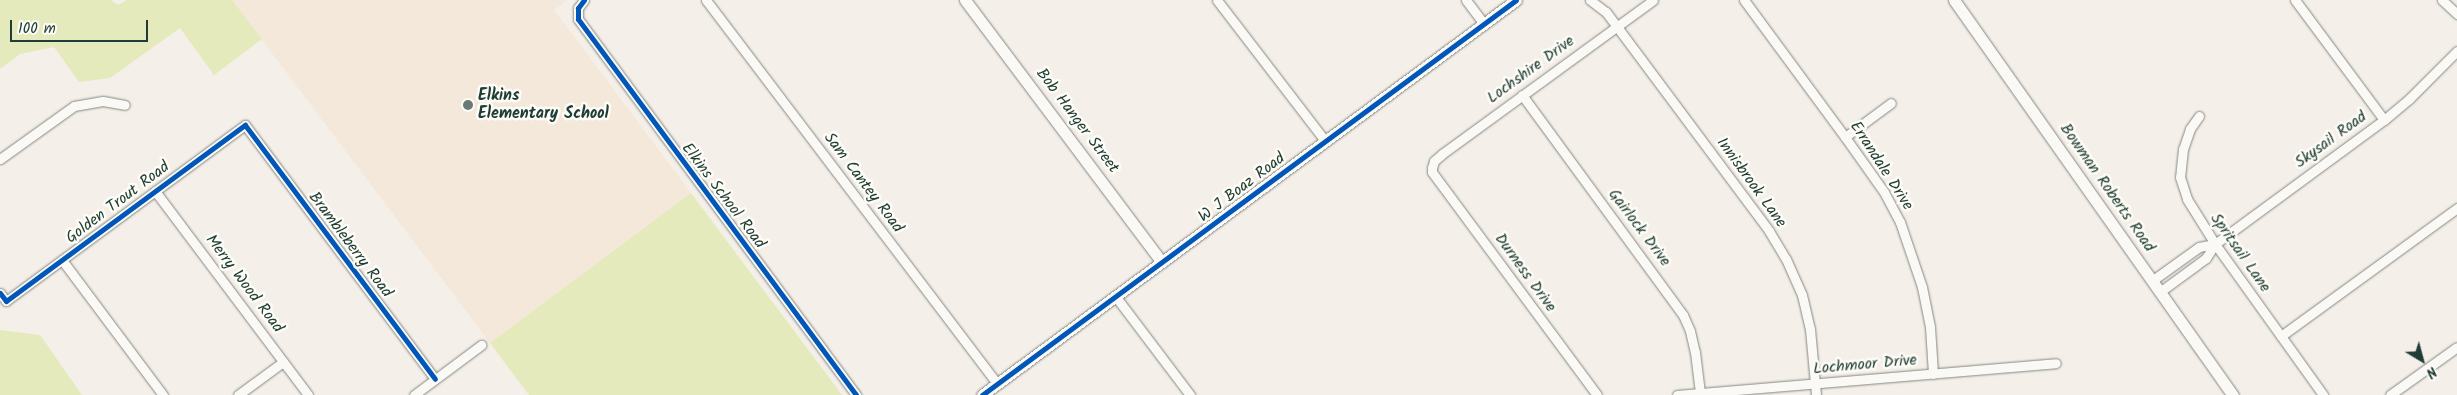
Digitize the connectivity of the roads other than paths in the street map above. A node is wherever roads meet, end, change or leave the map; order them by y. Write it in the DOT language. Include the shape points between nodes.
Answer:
graph roads {
  1 [pos="584,0"];
  2 [pos="706,0"];
  3 [pos="965,0"];
  4 [pos="1216,0"];
  5 [pos="1466,0"];
  6 [pos="1516,0"];
  7 [pos="1590,0"];
  8 [pos="1604,0"];
  9 [pos="1652,0"];
  10 [pos="1744,0"];
  11 [pos="1954,0"];
  12 [pos="2295,0"];
  13 [pos="2442,0"];
  14 [pos="1606,12"];
  15 [pos="2457,14"];
  16 [pos="1484,24"];
  17 [pos="1617,26"];
  18 [pos="2457,50"];
  19 [pos="1522,95"];
  20 [pos="1891,103"];
  21 [pos="125,105"];
  22 [pos="2199,116"];
  23 [pos="2384,120"];
  24 [pos="245,125"];
  25 [pos="1845,137"];
  26 [pos="1325,141"];
  27 [pos="0,159"];
  28 [pos="1432,168"];
  29 [pos="155,191"];
  30 [pos="2457,208"];
  31 [pos="2215,244"];
  32 [pos="62,260"];
  33 [pos="1162,262"];
  34 [pos="2153,280"];
  35 [pos="2161,291"];
  36 [pos="0,293"];
  37 [pos="1116,297"];
  38 [pos="2281,336"];
  39 [pos="481,345"];
  40 [pos="2457,347"];
  41 [pos="283,362"];
  42 [pos="2056,362"];
  43 [pos="1933,374"];
  44 [pos="435,380"];
  45 [pos="996,384"];
  46 [pos="1815,384"];
  47 [pos="1700,393"];
  48 [pos="163,395"];
  49 [pos="238,395"];
  50 [pos="308,395"];
  51 [pos="414,395"];
  52 [pos="856,395"];
  53 [pos="982,395"];
  54 [pos="1190,395"];
  55 [pos="1597,395"];
  56 [pos="1677,395"];
  57 [pos="1816,395"];
  58 [pos="2234,395"];
  59 [pos="2323,395"];
  60 [pos="2390,395"];
  1 -- 52 [label="street, Elkins School Road" via="578,8 578,19"];
  2 -- 45 [label="street, Sam Cantey Road"];
  3 -- 33 [label="street, Bob Hanger Street"];
  4 -- 26 [label="street"];
  5 -- 16 [label="street"];
  6 -- 16 [label="street, W J Boaz Road"];
  7 -- 14 [label="street, Innisbrook Lane"];
  8 -- 14 [label="street, Innisbrook Lane"];
  9 -- 17 [label="street, Lochshire Drive"];
  10 -- 25 [label="street, Errandale Drive"];
  11 -- 34 [label="street, Bowman Roberts Road"];
  12 -- 23 [label="street"];
  13 -- 15 [label="street"];
  14 -- 17 [label="street, Innisbrook Lane"];
  16 -- 26 [label="street, W J Boaz Road"];
  17 -- 19 [label="street, Lochshire Drive"];
  17 -- 46 [label="street, Innisbrook Lane" via="1769,231 1786,259 1802,295 1810,330"];
  18 -- 23 [label="street, Skysail Road"];
  19 -- 28 [label="street, Lochshire Drive" via="1442,154"];
  19 -- 47 [label="street, Gairlock Drive" via="1683,315 1695,352"];
  20 -- 25 [label="street"];
  21 -- 27 [label="street" via="103,101 74,106"];
  22 -- 31 [label="street, Spritsail Lane" via="2183,149 2180,177 2194,214"];
  23 -- 31 [label="street, Skysail Road"];
  24 -- 29 [label="street, Golden Trout Road"];
  24 -- 44 [label="street, Brambleberry Road"];
  25 -- 43 [label="street, Errandale Drive" via="1884,192 1912,252 1930,327"];
  26 -- 33 [label="street, W J Boaz Road"];
  28 -- 55 [label="street, Durness Drive"];
  29 -- 32 [label="street, Golden Trout Road"];
  29 -- 41 [label="street, Merry Wood Road"];
  30 -- 38 [label="street"];
  31 -- 34 [label="street, Skysail Road" via="2199,247"];
  31 -- 35 [label="street, Skysail Road" via="2206,258"];
  31 -- 38 [label="street, Spritsail Lane"];
  32 -- 36 [label="street, Golden Trout Road" via="6,301"];
  32 -- 48 [label="street"];
  33 -- 37 [label="street, W J Boaz Road"];
  34 -- 35 [label="street, Bowman Roberts Road"];
  35 -- 58 [label="street, Bowman Roberts Road"];
  37 -- 45 [label="street, W J Boaz Road"];
  37 -- 54 [label="street"];
  38 -- 59 [label="street, Spritsail Lane"];
  39 -- 44 [label="street"];
  40 -- 60 [label="street"];
  41 -- 49 [label="street"];
  41 -- 50 [label="street, Merry Wood Road"];
  42 -- 43 [label="street, Lochmoor Drive"];
  43 -- 46 [label="street, Lochmoor Drive"];
  44 -- 51 [label="street"];
  45 -- 53 [label="street, W J Boaz Road"];
  46 -- 47 [label="street, Lochmoor Drive"];
  46 -- 57 [label="street, Innisbrook Lane"];
  47 -- 56 [label="street, Lochmoor Drive"];
}
